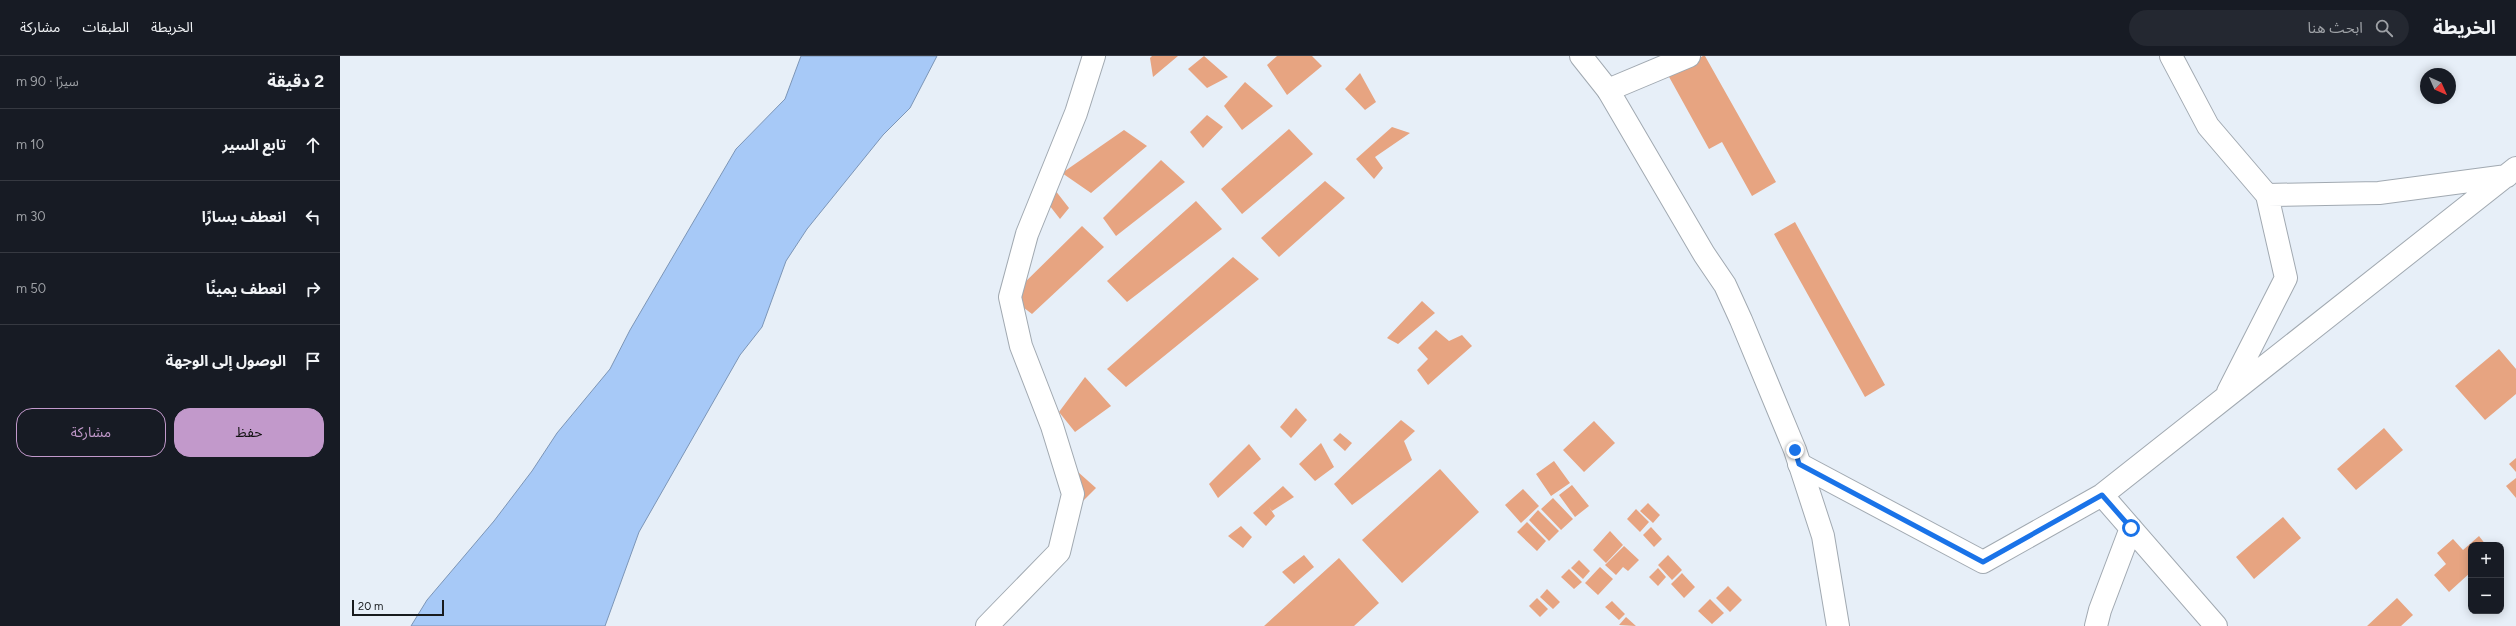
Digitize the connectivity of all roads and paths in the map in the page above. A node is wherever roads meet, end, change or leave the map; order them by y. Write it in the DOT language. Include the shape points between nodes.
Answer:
graph roads {
  1 [pos="1094,56"];
  2 [pos="1581,56"];
  3 [pos="1689,56"];
  4 [pos="2171,56"];
  5 [pos="1608,90"];
  6 [pos="2511,172"];
  7 [pos="2267,195"];
  8 [pos="2225,398"];
  9 [pos="1799,464"];
  10 [pos="2102,495"];
  11 [pos="2131,528"];
  12 [pos="987,626"];
  13 [pos="1838,626"];
  14 [pos="2096,626"];
  15 [pos="2216,626"];
  1 -- 12 [label="street" via="1076,113 1027,234 1010,297 1021,346 1052,426 1073,494 1059,552"];
  2 -- 5 [label="street"];
  3 -- 5 [label="street"];
  4 -- 7 [label="street" via="2208,126"];
  5 -- 9 [label="street" via="1704,254 1725,285"];
  6 -- 7 [label="street" via="2380,193"];
  6 -- 8 [label="street"];
  7 -- 8 [label="street" via="2286,278"];
  8 -- 10 [label="street"];
  9 -- 10 [label="street" via="1983,562"];
  9 -- 13 [label="street" via="1823,536"];
  10 -- 11 [label="street"];
  11 -- 14 [label="street"];
  11 -- 15 [label="street"];
}
